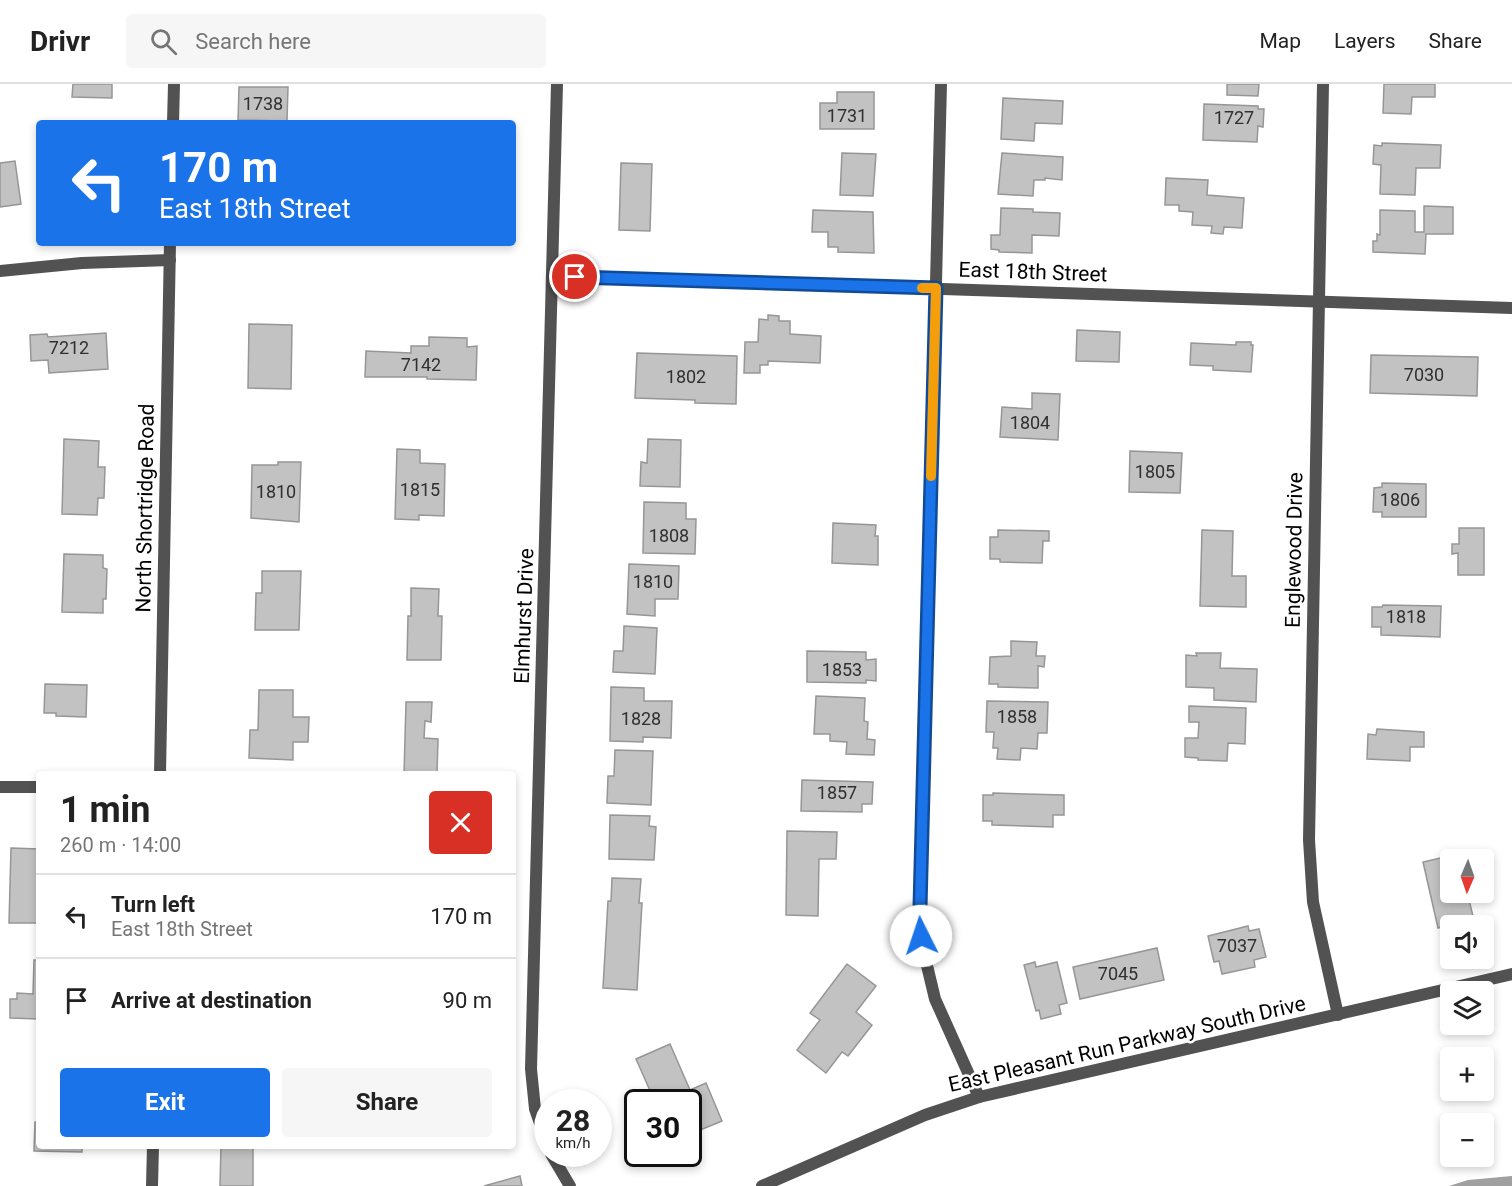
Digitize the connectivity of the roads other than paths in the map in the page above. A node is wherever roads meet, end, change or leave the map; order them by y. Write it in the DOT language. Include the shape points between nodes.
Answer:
graph roads {
  1 [pos="174,84"];
  2 [pos="556,84"];
  3 [pos="941,84"];
  4 [pos="1323,84"];
  5 [pos="173,120"];
  6 [pos="170,246"];
  7 [pos="170,260"];
  8 [pos="0,271"];
  9 [pos="552,276"];
  10 [pos="936,288"];
  11 [pos="1318,302"];
  12 [pos="1512,308"];
  13 [pos="160,771"];
  14 [pos="0,787"];
  15 [pos="36,788"];
  16 [pos="1512,974"];
  17 [pos="1338,1014"];
  18 [pos="979,1097"];
  19 [pos="534,1099"];
  20 [pos="153,1149"];
  21 [pos="559,1167"];
  22 [pos="152,1186"];
  23 [pos="570,1186"];
  24 [pos="762,1186"];
  1 -- 5 [label="street"];
  2 -- 9 [label="street, Elmhurst Drive"];
  3 -- 10 [label="street"];
  4 -- 11 [label="street, Englewood Drive"];
  6 -- 7 [label="street, North Shortridge Road"];
  7 -- 8 [label="street"];
  7 -- 13 [label="street, North Shortridge Road"];
  9 -- 10 [label="street, East 18th Street"];
  9 -- 19 [label="street, Elmhurst Drive" via="531,1069"];
  10 -- 11 [label="street, East 18th Street"];
  10 -- 18 [label="street" via="920,916 935,999"];
  11 -- 12 [label="street, East 18th Street"];
  11 -- 17 [label="street, Englewood Drive" via="1309,840 1313,902"];
  14 -- 15 [label="street"];
  16 -- 17 [label="street, East Pleasant Run Parkway South Drive"];
  17 -- 18 [label="street, East Pleasant Run Parkway South Drive"];
  18 -- 24 [label="street, East Pleasant Run Parkway South Drive" via="925,1115"];
  20 -- 22 [label="street"];
  21 -- 23 [label="street"];
}
